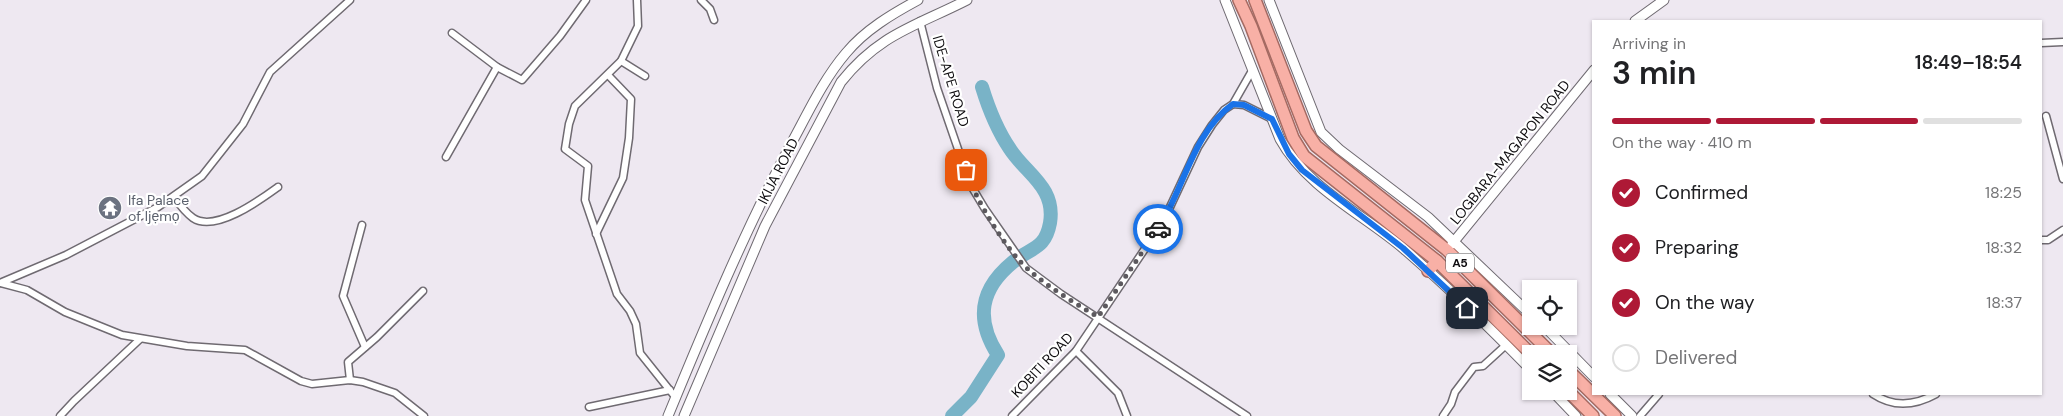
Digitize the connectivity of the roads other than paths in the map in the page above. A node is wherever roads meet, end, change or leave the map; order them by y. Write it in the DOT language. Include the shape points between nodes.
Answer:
graph roads {
  1 [pos="350,0"];
  2 [pos="586,0"];
  3 [pos="637,0"];
  4 [pos="702,0"];
  5 [pos="967,0"];
  6 [pos="1225,0"];
  7 [pos="1239,0"];
  8 [pos="1255,0"];
  9 [pos="1269,0"];
  10 [pos="1664,0"];
  11 [pos="915,1"];
  12 [pos="714,20"];
  13 [pos="1637,20"];
  14 [pos="920,21"];
  15 [pos="452,33"];
  16 [pos="2042,42"];
  17 [pos="2063,42"];
  18 [pos="621,61"];
  19 [pos="497,68"];
  20 [pos="1253,68"];
  21 [pos="1592,72"];
  22 [pos="608,74"];
  23 [pos="645,76"];
  24 [pos="1233,104"];
  25 [pos="2046,116"];
  26 [pos="1272,119"];
  27 [pos="446,157"];
  28 [pos="2063,178"];
  29 [pos="278,187"];
  30 [pos="174,198"];
  31 [pos="362,225"];
  32 [pos="2063,230"];
  33 [pos="596,234"];
  34 [pos="2042,240"];
  35 [pos="1451,246"];
  36 [pos="1436,261"];
  37 [pos="1428,271"];
  38 [pos="0,283"];
  39 [pos="423,291"];
  40 [pos="1522,306"];
  41 [pos="1098,317"];
  42 [pos="1553,335"];
  43 [pos="140,339"];
  44 [pos="1506,345"];
  45 [pos="1522,345"];
  46 [pos="1544,345"];
  47 [pos="365,347"];
  48 [pos="1076,351"];
  49 [pos="1522,361"];
  50 [pos="1592,375"];
  51 [pos="1577,379"];
  52 [pos="350,380"];
  53 [pos="670,390"];
  54 [pos="1592,394"];
  55 [pos="1594,395"];
  56 [pos="1611,395"];
  57 [pos="1658,395"];
  58 [pos="1875,395"];
  59 [pos="1934,395"];
  60 [pos="676,398"];
  61 [pos="1561,400"];
  62 [pos="1577,400"];
  63 [pos="589,407"];
  64 [pos="60,416"];
  65 [pos="424,416"];
  66 [pos="668,416"];
  67 [pos="684,416"];
  68 [pos="1012,416"];
  69 [pos="1127,416"];
  70 [pos="1247,416"];
  71 [pos="1443,416"];
  72 [pos="1576,416"];
  73 [pos="1593,416"];
  74 [pos="1615,416"];
  75 [pos="1632,416"];
  76 [pos="1640,416"];
  1 -- 30 [label="street" via="270,72 243,124 202,176"];
  2 -- 19 [label="street" via="522,80"];
  3 -- 18 [label="street" via="638,26"];
  4 -- 12 [label="street"];
  5 -- 14 [label="street, IKIJA ROAD"];
  6 -- 20 [label="street"];
  7 -- 36 [label="highway, A5" via="1293,138 1309,160"];
  8 -- 35 [label="highway, A5" via="1306,131 1316,146"];
  9 -- 35 [label="street" via="1321,132 1428,218"];
  10 -- 13 [label="street"];
  11 -- 60 [label="street, IKIJA ROAD" via="861,38 846,52 823,86 757,207"];
  14 -- 41 [label="street, IDE-APE ROAD" via="937,88 970,184 984,209 1026,268"];
  14 -- 67 [label="street, IKIJA ROAD" via="869,52 837,88 765,226"];
  15 -- 19 [label="street"];
  16 -- 17 [label="street"];
  18 -- 22 [label="street"];
  18 -- 23 [label="street"];
  19 -- 27 [label="street"];
  20 -- 24 [label="street, KOBITI ROAD"];
  20 -- 26 [label="street"];
  21 -- 35 [label="street, LOGBARA-MAGAPON ROAD"];
  22 -- 33 [label="street" via="630,100 629,138 623,178"];
  22 -- 33 [label="street" via="575,106 565,144 568,152 588,166 585,200"];
  24 -- 26 [label="street" via="1244,105"];
  24 -- 41 [label="street, KOBITI ROAD" via="1224,110 1207,132 1163,222"];
  25 -- 28 [label="street"];
  26 -- 37 [label="street" via="1289,154 1302,170"];
  29 -- 30 [label="street" via="244,211 202,222 192,218"];
  30 -- 38 [label="street" via="66,255"];
  31 -- 47 [label="street" via="343,296"];
  32 -- 34 [label="street" via="2048,240"];
  33 -- 53 [label="street" via="616,294 636,324 640,353"];
  35 -- 40 [label="street"];
  35 -- 46 [label="highway, A5"];
  36 -- 37 [label="highway"];
  36 -- 45 [label="highway, A5"];
  37 -- 44 [label="street"];
  38 -- 43 [label="street" via="27,290 64,312"];
  39 -- 47 [label="street"];
  41 -- 48 [label="street, KOBITI ROAD"];
  41 -- 70 [label="street, IDE-APE ROAD"];
  42 -- 50 [label="street"];
  43 -- 52 [label="street" via="245,350 312,384"];
  43 -- 64 [label="street"];
  44 -- 49 [label="street"];
  44 -- 71 [label="street" via="1483,366 1474,368 1455,392"];
  47 -- 52 [label="street" via="348,362"];
  48 -- 68 [label="street, KOBITI ROAD"];
  48 -- 69 [label="street" via="1118,393"];
  51 -- 54 [label="highway"];
  52 -- 65 [label="street" via="395,393"];
  53 -- 60 [label="street"];
  53 -- 63 [label="street"];
  55 -- 74 [label="highway"];
  56 -- 75 [label="street"];
  57 -- 76 [label="street"];
  58 -- 59 [label="street" via="1904,404"];
  60 -- 66 [label="street, IKIJA ROAD"];
  61 -- 72 [label="street"];
  62 -- 73 [label="highway"];
}
